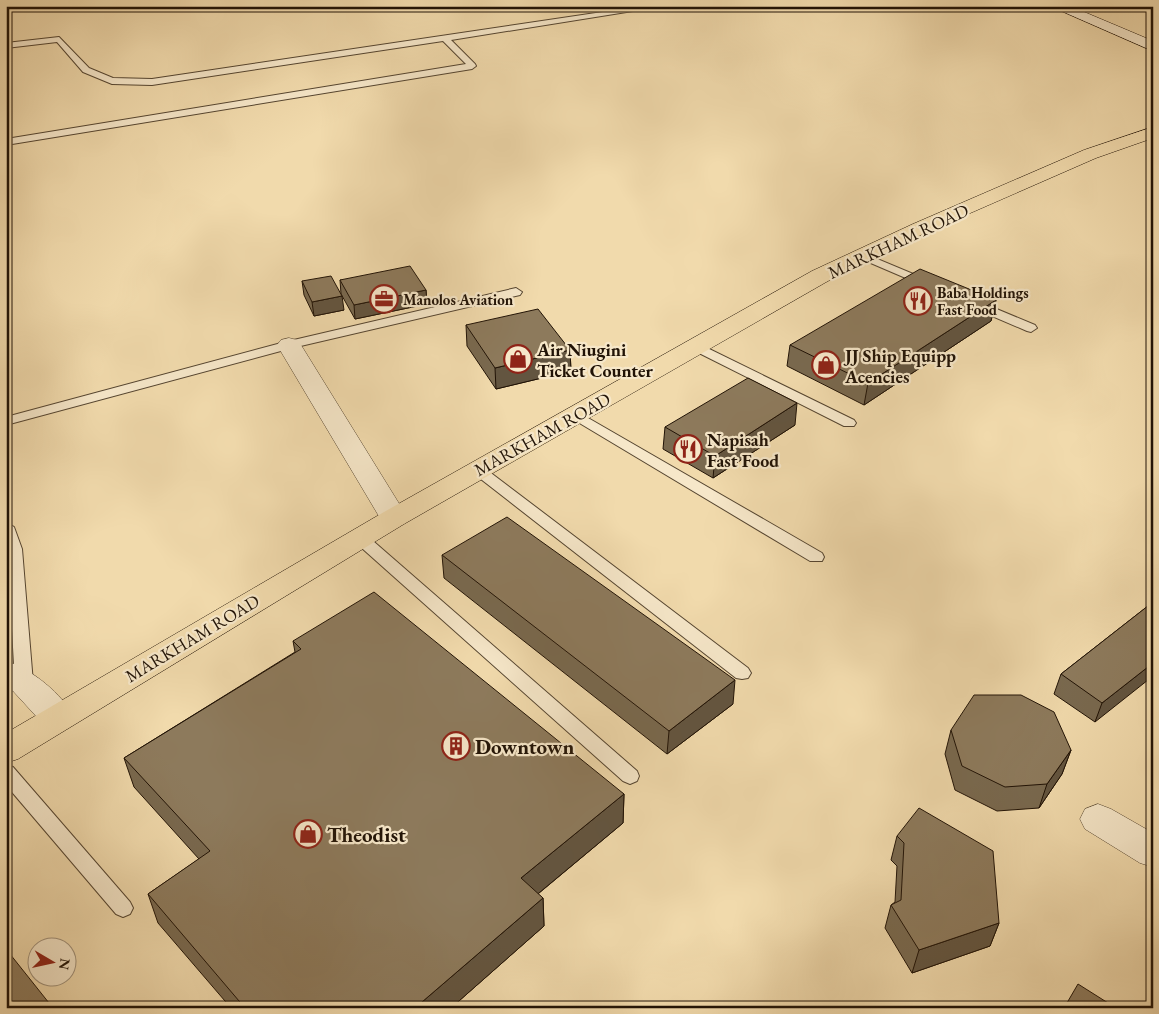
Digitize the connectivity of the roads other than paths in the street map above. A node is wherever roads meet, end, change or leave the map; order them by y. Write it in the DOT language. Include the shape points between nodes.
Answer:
graph roads {
  1 [pos="660,6"];
  2 [pos="1057,6"];
  3 [pos="1087,6"];
  4 [pos="1153,33"];
  5 [pos="445,38"];
  6 [pos="6,46"];
  7 [pos="1153,47"];
  8 [pos="1153,132"];
  9 [pos="6,142"];
  10 [pos="863,256"];
  11 [pos="934,286"];
  12 [pos="516,292"];
  13 [pos="960,297"];
  14 [pos="1030,328"];
  15 [pos="289,345"];
  16 [pos="697,347"];
  17 [pos="576,415"];
  18 [pos="6,421"];
  19 [pos="849,423"];
  20 [pos="478,470"];
  21 [pos="394,518"];
  22 [pos="6,527"];
  23 [pos="360,538"];
  24 [pos="816,557"];
  25 [pos="742,673"];
  26 [pos="15,678"];
  27 [pos="58,718"];
  28 [pos="6,750"];
  29 [pos="6,772"];
  30 [pos="630,776"];
  31 [pos="1098,819"];
  32 [pos="1153,852"];
  33 [pos="123,908"];
  1 -- 5 [label="lane"];
  2 -- 7 [label="street"];
  3 -- 4 [label="street"];
  5 -- 6 [label="lane" via="152,82 112,81 86,70 59,39"];
  5 -- 9 [label="lane" via="472,66"];
  8 -- 10 [label="main road, MARKHAM ROAD" via="1090,154"];
  10 -- 11 [label="lane"];
  10 -- 16 [label="main road, MARKHAM ROAD" via="820,276"];
  12 -- 15 [label="lane"];
  13 -- 14 [label="lane"];
  15 -- 18 [label="lane"];
  15 -- 21 [label="street"];
  16 -- 17 [label="main road, MARKHAM ROAD"];
  16 -- 19 [label="lane"];
  17 -- 20 [label="main road, MARKHAM ROAD"];
  17 -- 24 [label="lane"];
  20 -- 21 [label="main road, MARKHAM ROAD"];
  20 -- 25 [label="lane"];
  21 -- 23 [label="main road, MARKHAM ROAD"];
  22 -- 26 [label="lane" via="14,549"];
  23 -- 27 [label="main road, MARKHAM ROAD"];
  23 -- 30 [label="lane"];
  26 -- 27 [label="street"];
  27 -- 28 [label="main road, MARKHAM ROAD"];
  29 -- 33 [label="lane"];
  31 -- 32 [label="street"];
}
